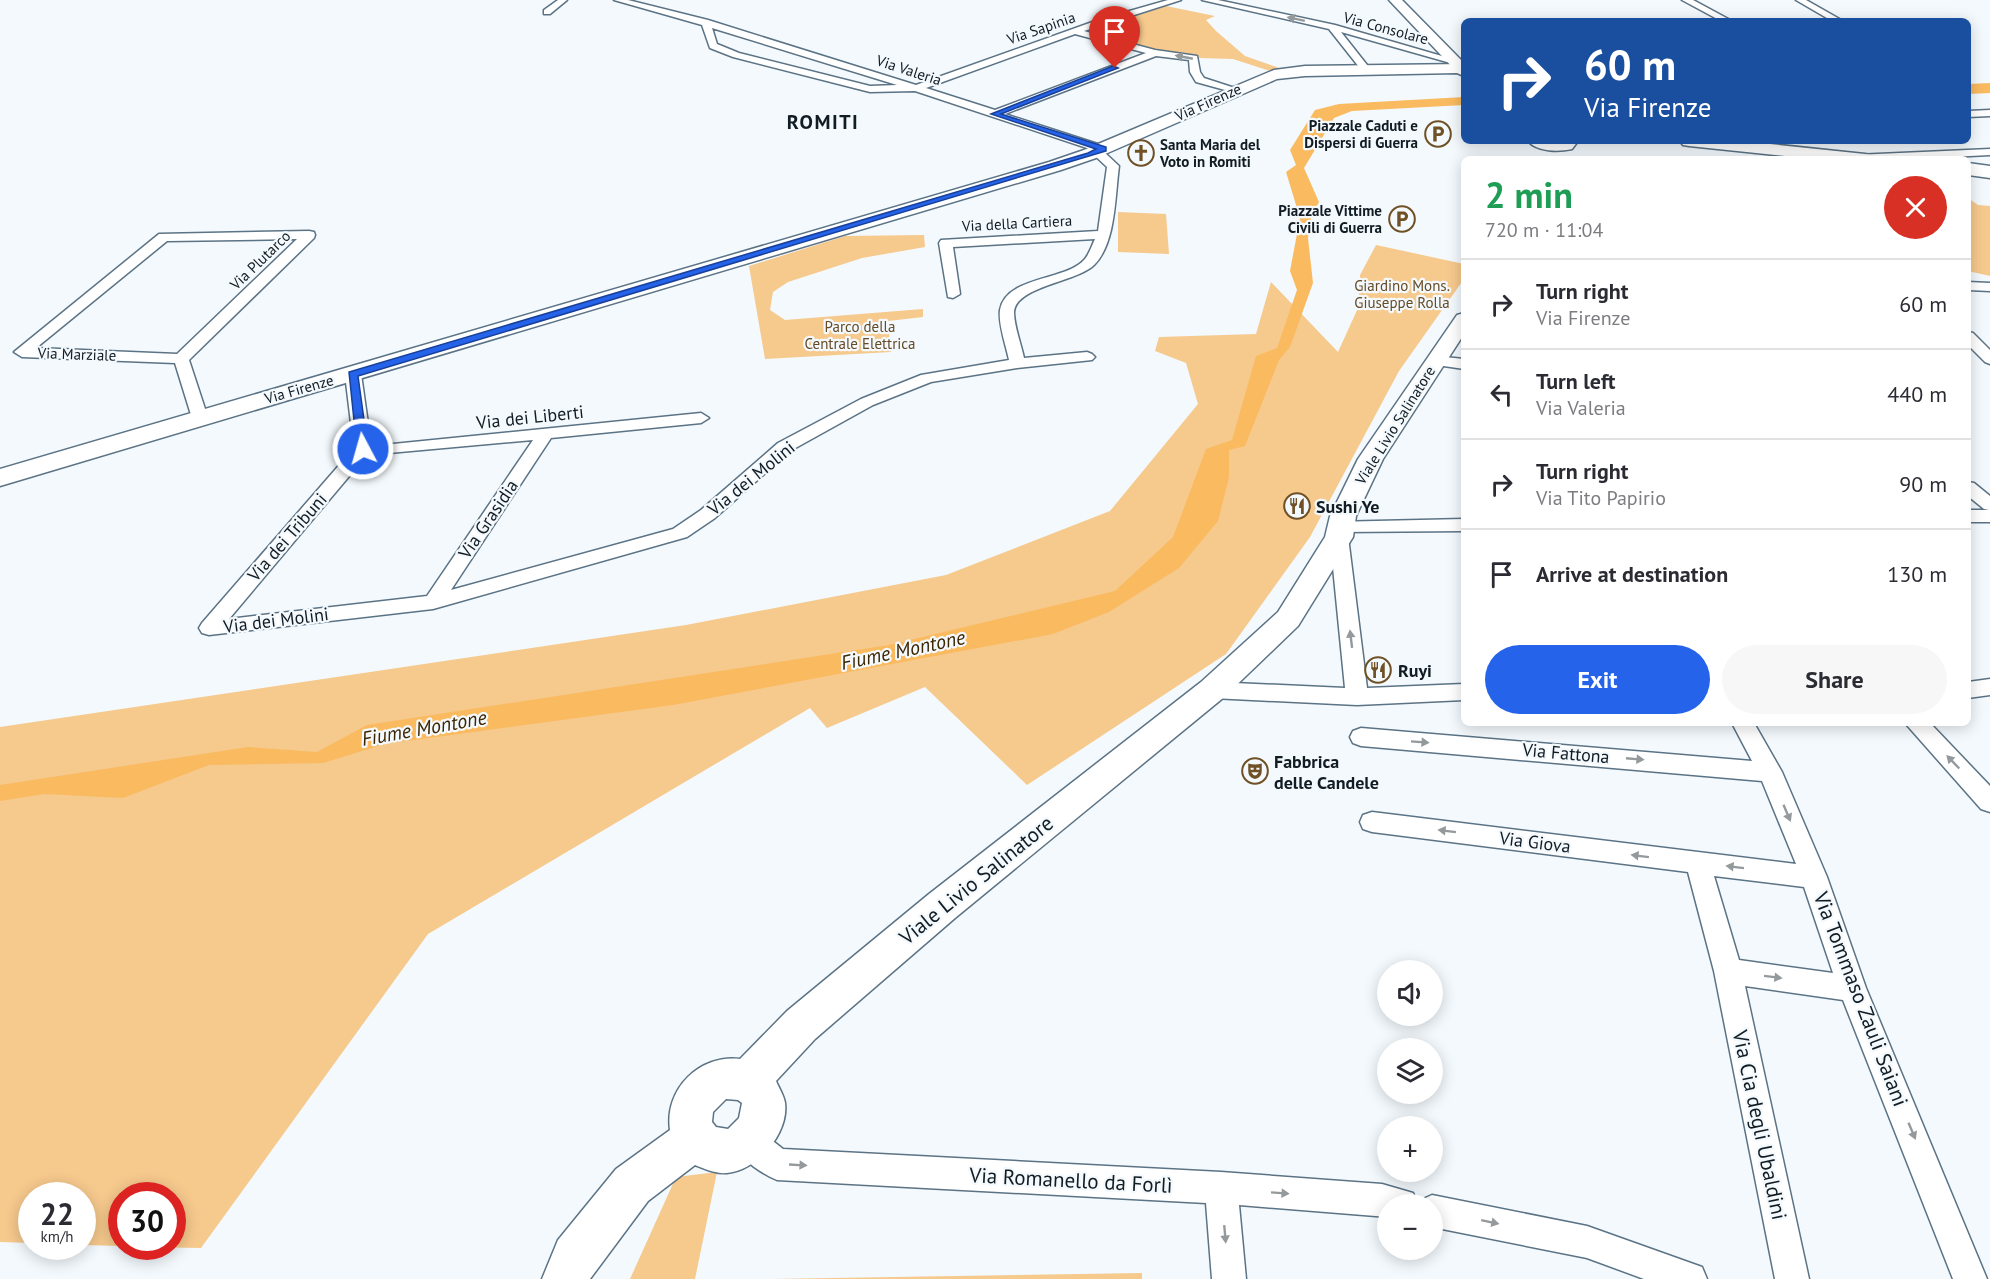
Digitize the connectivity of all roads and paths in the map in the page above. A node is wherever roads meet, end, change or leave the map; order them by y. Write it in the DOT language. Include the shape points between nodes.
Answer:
graph roads {
  1 [pos="563,0"];
  2 [pos="618,0"];
  3 [pos="1177,0"];
  4 [pos="1206,0"];
  5 [pos="1395,0"];
  6 [pos="1686,0"];
  7 [pos="1800,0"];
  8 [pos="548,12"];
  9 [pos="1722,18"];
  10 [pos="1833,18"];
  11 [pos="705,22"];
  12 [pos="1332,27"];
  13 [pos="1077,32"];
  14 [pos="1155,52"];
  15 [pos="1460,66"];
  16 [pos="1366,70"];
  17 [pos="916,88"];
  18 [pos="1236,90"];
  19 [pos="1990,113"];
  20 [pos="995,114"];
  21 [pos="1971,114"];
  22 [pos="1718,144"];
  23 [pos="1890,146"];
  24 [pos="1100,150"];
  25 [pos="1990,152"];
  26 [pos="1835,156"];
  27 [pos="1907,156"];
  28 [pos="1925,156"];
  29 [pos="1971,169"];
  30 [pos="1990,172"];
  31 [pos="1971,182"];
  32 [pos="1990,183"];
  33 [pos="1104,235"];
  34 [pos="164,237"];
  35 [pos="1971,286"];
  36 [pos="1990,287"];
  37 [pos="953,294"];
  38 [pos="1461,324"];
  39 [pos="1971,340"];
  40 [pos="1087,357"];
  41 [pos="182,359"];
  42 [pos="1990,359"];
  43 [pos="1435,361"];
  44 [pos="1017,363"];
  45 [pos="1461,364"];
  46 [pos="353,374"];
  47 [pos="200,418"];
  48 [pos="701,418"];
  49 [pos="544,436"];
  50 [pos="363,449"];
  51 [pos="0,478"];
  52 [pos="1971,490"];
  53 [pos="1990,505"];
  54 [pos="1971,516"];
  55 [pos="1990,516"];
  56 [pos="1461,525"];
  57 [pos="1339,531"];
  58 [pos="432,602"];
  59 [pos="209,628"];
  60 [pos="1990,687"];
  61 [pos="1212,690"];
  62 [pos="1971,690"];
  63 [pos="1461,692"];
  64 [pos="1357,697"];
  65 [pos="1745,726"];
  66 [pos="1919,726"];
  67 [pos="1361,737"];
  68 [pos="1770,772"];
  69 [pos="1985,791"];
  70 [pos="1372,822"];
  71 [pos="1698,863"];
  72 [pos="1814,877"];
  73 [pos="1728,971"];
  74 [pos="1852,988"];
  75 [pos="748,1081"];
  76 [pos="695,1138"];
  77 [pos="748,1141"];
  78 [pos="1221,1188"];
  79 [pos="1377,1200"];
  80 [pos="1443,1213"];
  81 [pos="566,1279"];
  82 [pos="1229,1279"];
  83 [pos="1690,1279"];
  84 [pos="1792,1279"];
  85 [pos="1970,1279"];
  1 -- 8 [label="street"];
  2 -- 11 [label="street, Via Valeria"];
  3 -- 13 [label="street, Via Sapinia"];
  12 -- 4 [label="street, Via Consolare, one-way"];
  5 -- 15 [label="main road"];
  6 -- 9 [label="street"];
  7 -- 10 [label="street"];
  11 -- 17 [label="street, Via Valeria"];
  11 -- 17 [label="street" via="713,45 736,55 870,89"];
  12 -- 15 [label="street, Via Consolare"];
  12 -- 16 [label="street"];
  13 -- 14 [label="street"];
  13 -- 17 [label="street, Via Sapinia"];
  18 -- 14 [label="street, one-way" via="1200,80 1194,58"];
  14 -- 20 [label="street"];
  15 -- 16 [label="main road, Via Firenze"];
  16 -- 18 [label="main road, Via Firenze" via="1288,72"];
  17 -- 20 [label="street, Via Valeria"];
  18 -- 24 [label="main road, Via Firenze"];
  19 -- 21 [label="street"];
  20 -- 24 [label="street, Via Valeria"];
  22 -- 26 [label="main road"];
  23 -- 27 [label="street"];
  24 -- 33 [label="street" via="1113,166"];
  24 -- 46 [label="main road, Via Firenze" via="1044,170"];
  25 -- 28 [label="street"];
  29 -- 30 [label="main road"];
  31 -- 32 [label="main road"];
  33 -- 37 [label="street, Via della Cartiera" via="946,243"];
  33 -- 44 [label="street" via="1090,262 1020,291 1010,301 1007,312"];
  34 -- 41 [label="street, Via Plutarco" via="309,235"];
  34 -- 41 [label="street, Via Marziale" via="22,352"];
  35 -- 36 [label="street"];
  38 -- 43 [label="main road, Viale Livio Salinatore"];
  39 -- 42 [label="street"];
  40 -- 44 [label="street, Via dei Molini"];
  41 -- 47 [label="street"];
  43 -- 45 [label="street"];
  43 -- 57 [label="main road, Viale Livio Salinatore" via="1354,489"];
  44 -- 58 [label="street, Via dei Molini" via="927,378 867,402 784,447 708,514 680,532"];
  46 -- 47 [label="main road, Via Firenze"];
  46 -- 50 [label="street"];
  47 -- 51 [label="main road, Via Firenze"];
  48 -- 49 [label="street, Via dei Liberti"];
  49 -- 50 [label="street, Via dei Liberti"];
  49 -- 58 [label="street, Via Grasidia"];
  50 -- 59 [label="street, Via dei Tribuni"];
  52 -- 53 [label="street"];
  54 -- 55 [label="street"];
  56 -- 57 [label="street"];
  57 -- 61 [label="main road, Viale Livio Salinatore" via="1288,619"];
  64 -- 57 [label="street, Viale Livio Salinatore, one-way"];
  58 -- 59 [label="street, Via dei Molini"];
  60 -- 62 [label="street"];
  61 -- 64 [label="street"];
  61 -- 75 [label="main road, Viale Livio Salinatore" via="924,920 801,1025"];
  63 -- 64 [label="street"];
  65 -- 68 [label="street, Via Tommaso Zauli Saiani"];
  69 -- 66 [label="street, one-way"];
  67 -- 68 [label="street, Via Fattona, one-way"];
  68 -- 72 [label="street, Via Tommaso Zauli Saiani, one-way"];
  71 -- 70 [label="street, Via Giova, one-way"];
  72 -- 71 [label="street, Via Giova, one-way"];
  71 -- 73 [label="street, Via Cia degli Ubaldini"];
  72 -- 74 [label="street, Via Tommaso Zauli Saiani"];
  73 -- 74 [label="street, one-way"];
  73 -- 84 [label="street, Via Cia degli Ubaldini"];
  74 -- 85 [label="street, Via Tommaso Zauli Saiani, one-way"];
  75 -- 76 [label="main road" via="726,1078 705,1089 691,1110"];
  75 -- 77 [label="main road" via="757,1088 764,1108 757,1132"];
  76 -- 77 [label="main road" via="713,1151 736,1148"];
  76 -- 81 [label="main road" via="632,1185 575,1257"];
  77 -- 78 [label="street, Via Romanello da Forlì, one-way" via="777,1164"];
  78 -- 79 [label="street, Via Romanello da Forlì, one-way"];
  78 -- 82 [label="street, one-way"];
  80 -- 83 [label="street, one-way" via="1587,1242"];
}
